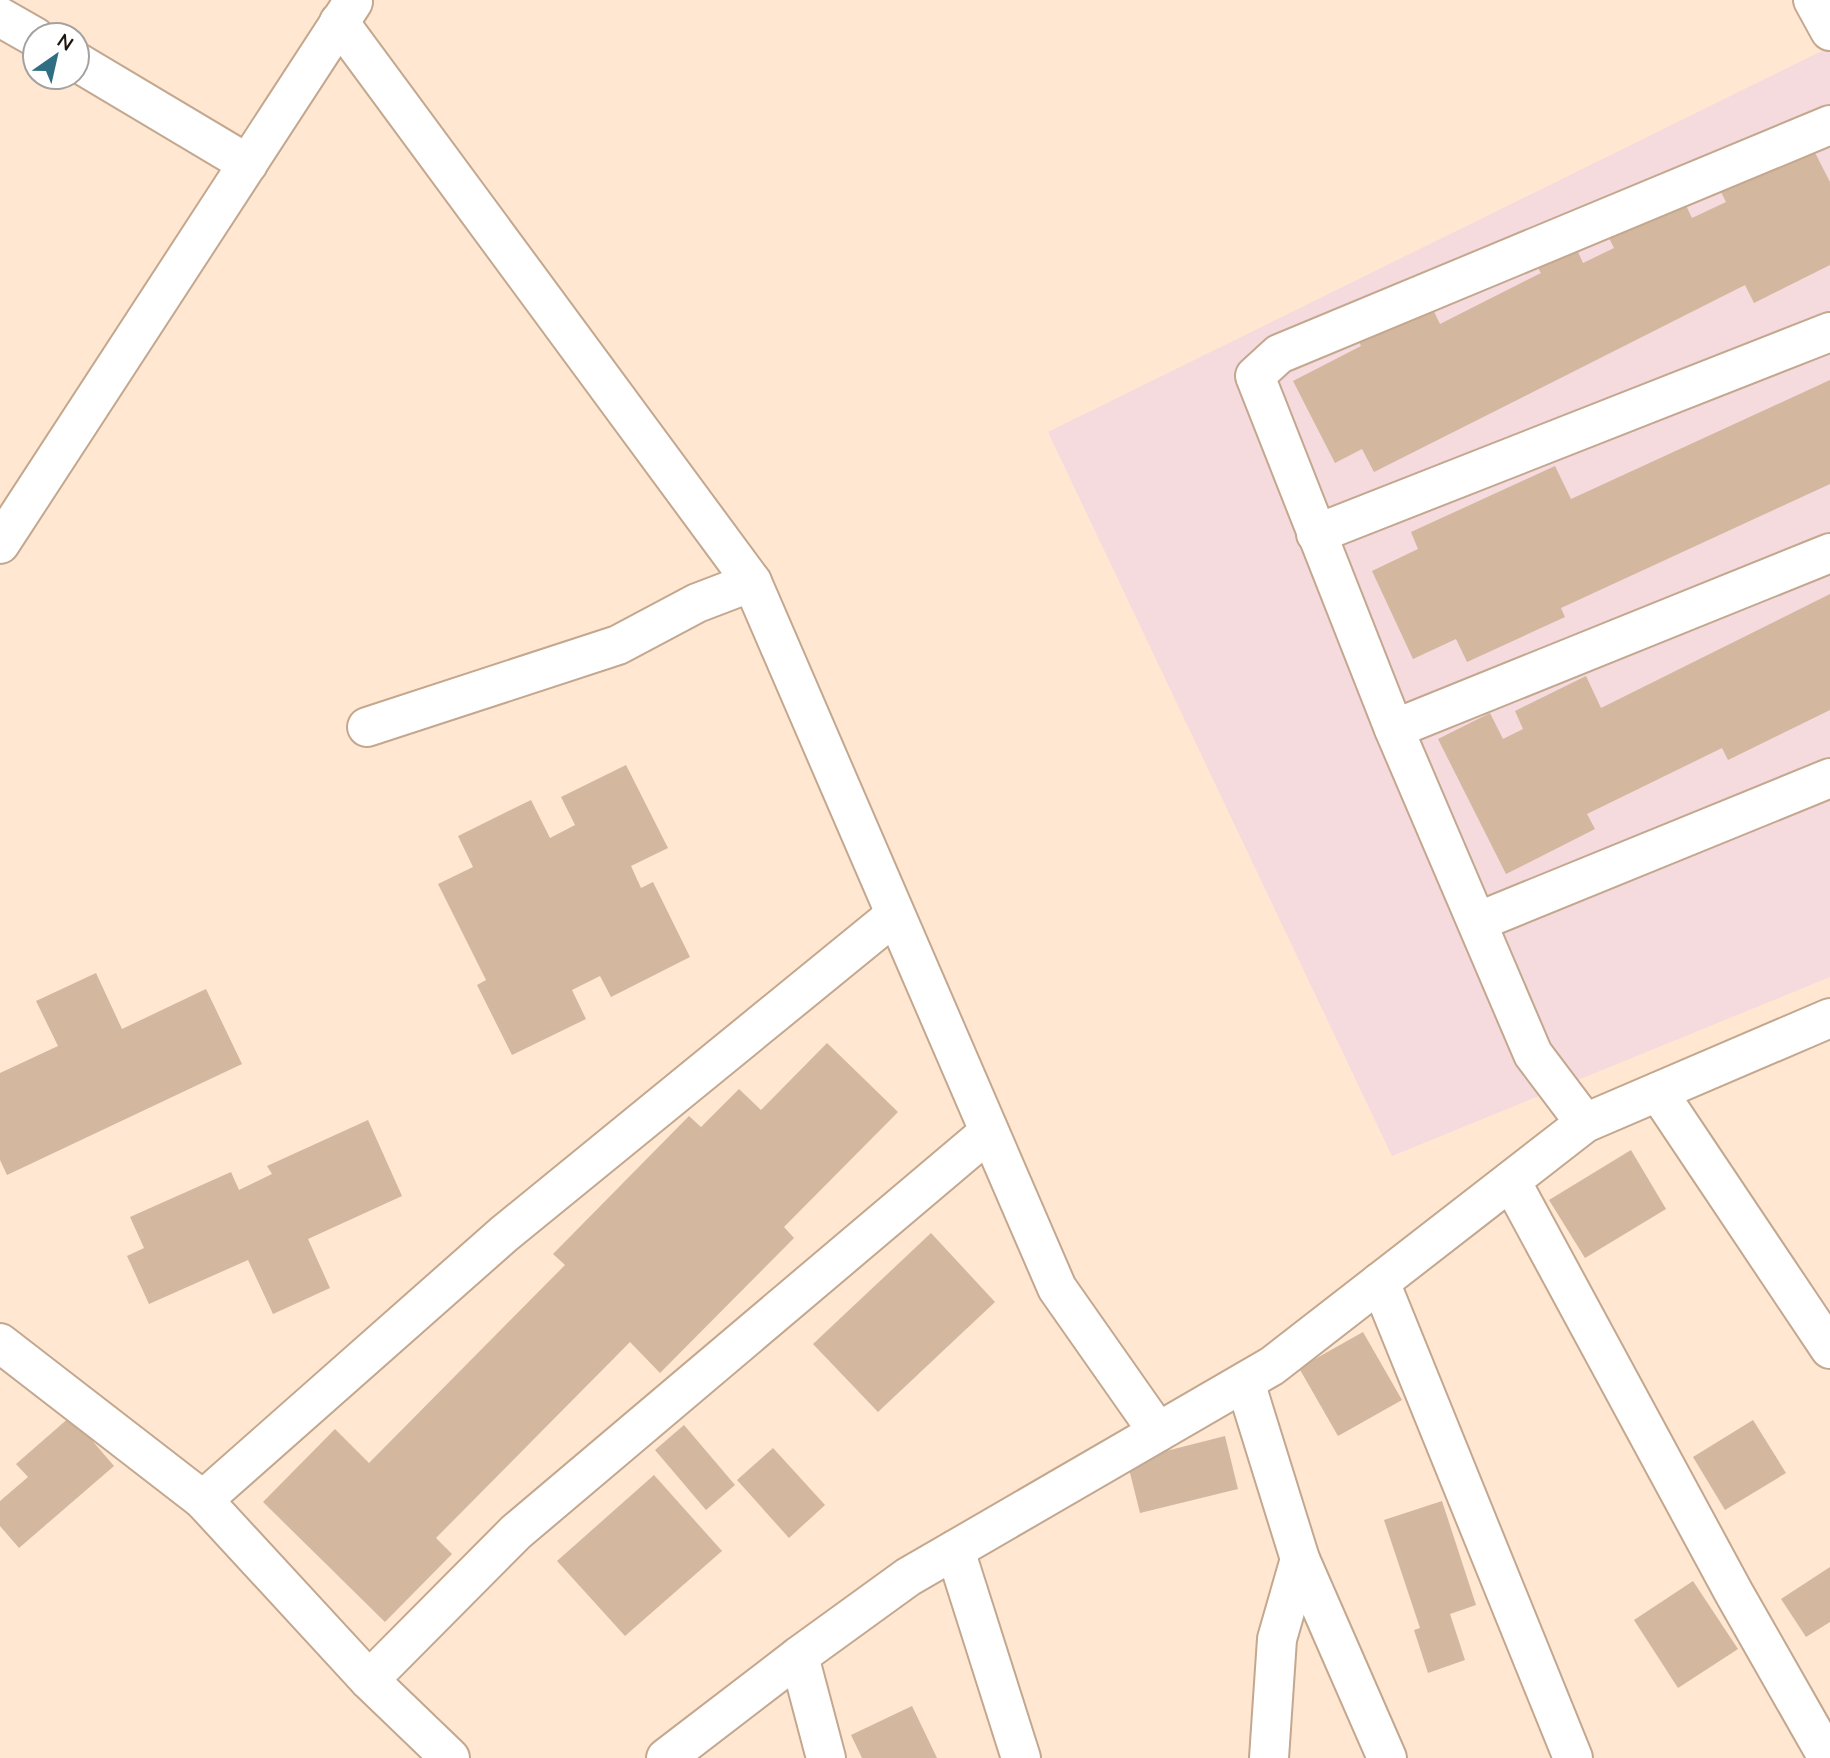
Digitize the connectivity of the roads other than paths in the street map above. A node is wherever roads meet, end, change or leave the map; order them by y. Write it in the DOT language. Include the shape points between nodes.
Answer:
graph roads {
  1 [pos="1813,0"];
  2 [pos="346,11"];
  3 [pos="0,17"];
  4 [pos="21,29"];
  5 [pos="1830,31"];
  6 [pos="91,70"];
  7 [pos="1830,125"];
  8 [pos="248,164"];
  9 [pos="1830,332"];
  10 [pos="1316,534"];
  11 [pos="0,544"];
  12 [pos="1830,554"];
  13 [pos="752,582"];
  14 [pos="367,727"];
  15 [pos="1394,729"];
  16 [pos="1830,778"];
  17 [pos="895,915"];
  18 [pos="1477,922"];
  19 [pos="1830,1018"];
  20 [pos="1658,1092"];
  21 [pos="1585,1123"];
  22 [pos="989,1132"];
  23 [pos="1511,1181"];
  24 [pos="1380,1282"];
  25 [pos="0,1343"];
  26 [pos="1830,1349"];
  27 [pos="1245,1382"];
  28 [pos="1158,1432"];
  29 [pos="203,1500"];
  30 [pos="955,1549"];
  31 [pos="1300,1559"];
  32 [pos="799,1656"];
  33 [pos="369,1680"];
  34 [pos="450,1758"];
  35 [pos="666,1758"];
  36 [pos="826,1758"];
  37 [pos="1021,1758"];
  38 [pos="1269,1758"];
  39 [pos="1387,1758"];
  40 [pos="1573,1758"];
  41 [pos="1828,1758"];
  1 -- 5 [label="street"];
  2 -- 8 [label="street"];
  2 -- 13 [label="street"];
  3 -- 4 [label="street"];
  6 -- 8 [label="street"];
  7 -- 10 [label="street" via="1279,354 1255,376"];
  8 -- 11 [label="street"];
  9 -- 10 [label="street"];
  10 -- 15 [label="street"];
  12 -- 15 [label="street"];
  13 -- 14 [label="street" via="697,603 618,645"];
  13 -- 17 [label="street"];
  15 -- 18 [label="street"];
  16 -- 18 [label="street"];
  17 -- 22 [label="street"];
  17 -- 29 [label="street" via="504,1234"];
  18 -- 21 [label="street" via="1533,1054"];
  19 -- 20 [label="street"];
  20 -- 21 [label="street"];
  20 -- 26 [label="street"];
  21 -- 23 [label="street"];
  22 -- 28 [label="street" via="1057,1288"];
  22 -- 33 [label="street" via="516,1532"];
  23 -- 24 [label="street"];
  23 -- 41 [label="street"];
  24 -- 27 [label="street"];
  24 -- 40 [label="street"];
  25 -- 29 [label="street"];
  27 -- 28 [label="street"];
  27 -- 31 [label="street"];
  28 -- 30 [label="street"];
  29 -- 33 [label="street"];
  30 -- 32 [label="street"];
  30 -- 37 [label="street"];
  31 -- 38 [label="street" via="1277,1639"];
  31 -- 39 [label="street"];
  32 -- 35 [label="street"];
  32 -- 36 [label="street"];
  33 -- 34 [label="street"];
}
